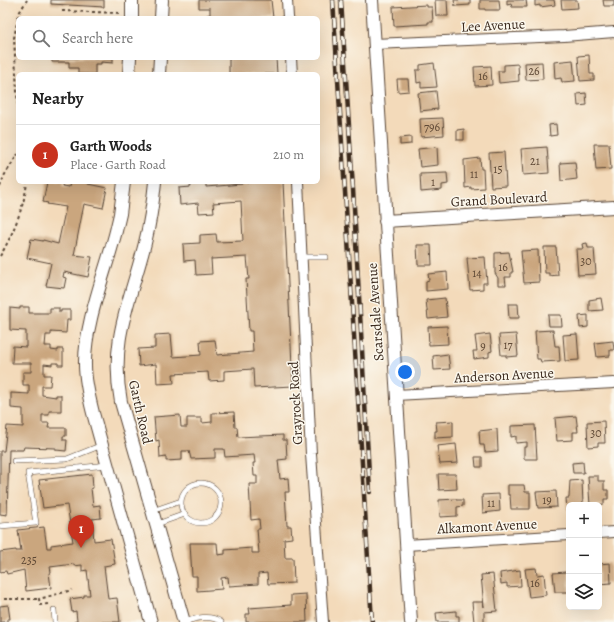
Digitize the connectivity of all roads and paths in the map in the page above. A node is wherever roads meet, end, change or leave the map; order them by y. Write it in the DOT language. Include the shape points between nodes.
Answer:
graph roads {
  1 [pos="27,0"];
  2 [pos="132,0"];
  3 [pos="162,0"];
  4 [pos="287,0"];
  5 [pos="372,0"];
  6 [pos="62,11"];
  7 [pos="18,16"];
  8 [pos="128,16"];
  9 [pos="161,16"];
  10 [pos="288,16"];
  11 [pos="16,28"];
  12 [pos="614,32"];
  13 [pos="374,44"];
  14 [pos="130,60"];
  15 [pos="160,60"];
  16 [pos="292,60"];
  17 [pos="129,72"];
  18 [pos="159,72"];
  19 [pos="292,72"];
  20 [pos="16,74"];
  21 [pos="16,157"];
  22 [pos="28,184"];
  23 [pos="124,184"];
  24 [pos="155,184"];
  25 [pos="298,184"];
  26 [pos="0,187"];
  27 [pos="614,207"];
  28 [pos="385,221"];
  29 [pos="0,256"];
  30 [pos="302,257"];
  31 [pos="326,257"];
  32 [pos="614,383"];
  33 [pos="396,395"];
  34 [pos="102,445"];
  35 [pos="14,461"];
  36 [pos="107,465"];
  37 [pos="181,502"];
  38 [pos="152,512"];
  39 [pos="185,514"];
  40 [pos="156,524"];
  41 [pos="0,526"];
  42 [pos="614,532"];
  43 [pos="602,533"];
  44 [pos="566,535"];
  45 [pos="406,545"];
  46 [pos="72,590"];
  47 [pos="4,599"];
  48 [pos="39,599"];
  49 [pos="40,605"];
  50 [pos="54,610"];
  51 [pos="55,622"];
  52 [pos="152,622"];
  53 [pos="184,622"];
  54 [pos="220,622"];
  55 [pos="323,622"];
  56 [pos="411,622"];
  1 -- 7 [label="path"];
  2 -- 8 [label="street"];
  3 -- 9 [label="street"];
  4 -- 10 [label="street"];
  5 -- 13 [label="street, Scarsdale Avenue"];
  6 -- 8 [label="path"];
  11 -- 20 [label="path"];
  12 -- 13 [label="street, Lee Avenue"];
  13 -- 28 [label="street, Scarsdale Avenue"];
  14 -- 17 [label="street"];
  15 -- 18 [label="street"];
  16 -- 19 [label="street"];
  21 -- 26 [label="path"];
  22 -- 29 [label="path" via="8,243"];
  23 -- 34 [label="street" via="120,214 92,317 85,354 87,388"];
  24 -- 38 [label="street, Garth Road" via="145,243 120,329 117,354 121,402"];
  25 -- 30 [label="street, Grayrock Road"];
  27 -- 28 [label="street, Grand Boulevard"];
  28 -- 33 [label="street, Scarsdale Avenue"];
  30 -- 31 [label="lane"];
  30 -- 55 [label="street, Grayrock Road" via="311,454"];
  32 -- 33 [label="street, Anderson Avenue"];
  33 -- 45 [label="street, Scarsdale Avenue"];
  34 -- 35 [label="lane" via="67,459"];
  34 -- 36 [label="street"];
  36 -- 41 [label="lane" via="28,473 36,523"];
  36 -- 52 [label="street"];
  37 -- 38 [label="lane"];
  37 -- 39 [label="lane"];
  37 -- 39 [label="lane" via="186,490 198,484 211,485 219,495 221,504 217,515 212,519 197,522"];
  38 -- 40 [label="street, Garth Road"];
  39 -- 40 [label="lane"];
  40 -- 53 [label="street, Garth Road"];
  42 -- 43 [label="street"];
  44 -- 45 [label="street, Alkamont Avenue"];
  45 -- 56 [label="street, Scarsdale Avenue"];
  46 -- 48 [label="path"];
  47 -- 48 [label="path"];
  48 -- 49 [label="path"];
  50 -- 51 [label="lane"];
  53 -- 54 [label="lane" via="206,617"];
}
